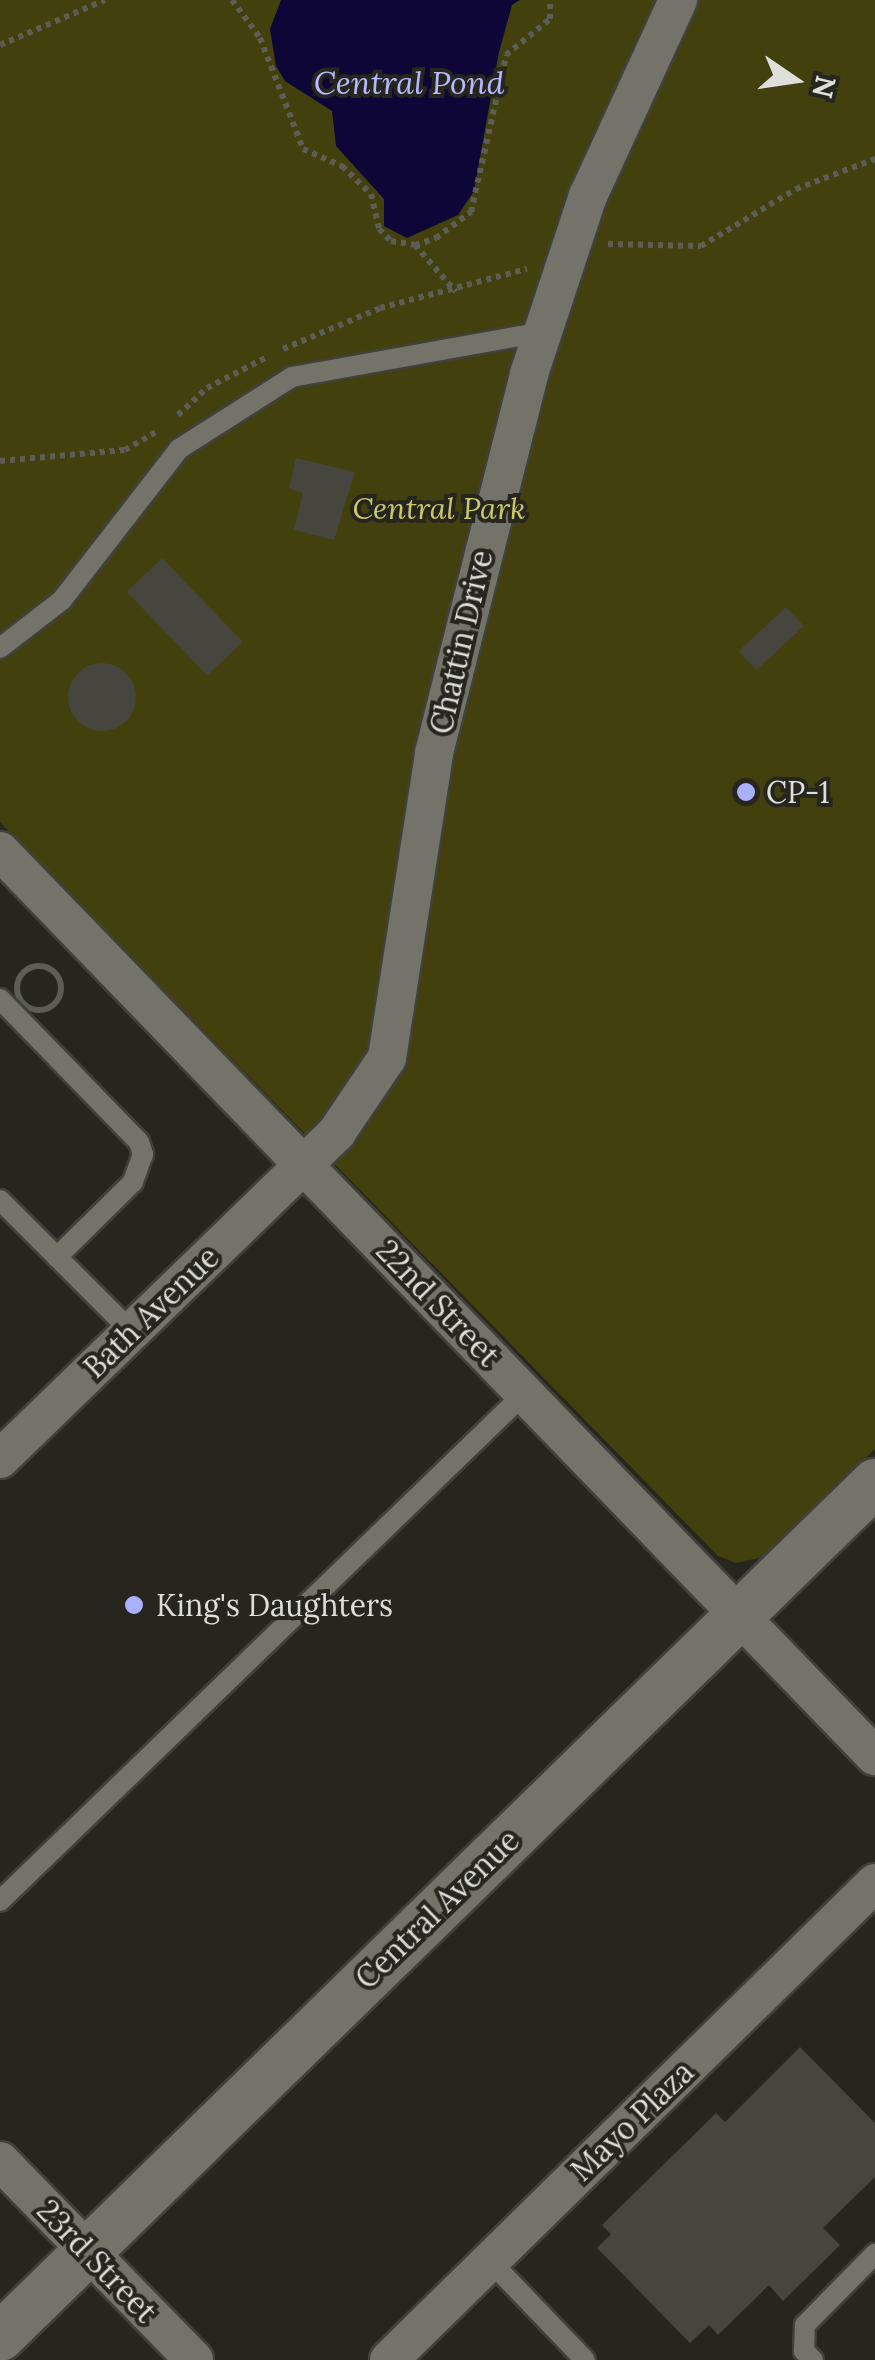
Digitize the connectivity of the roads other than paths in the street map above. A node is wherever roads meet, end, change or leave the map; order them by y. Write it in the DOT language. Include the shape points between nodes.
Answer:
graph roads {
  1 [pos="678,0"];
  2 [pos="542,332"];
  3 [pos="0,648"];
  4 [pos="0,850"];
  5 [pos="0,999"];
  6 [pos="302,1164"];
  7 [pos="0,1200"];
  8 [pos="58,1258"];
  9 [pos="131,1331"];
  10 [pos="525,1392"];
  11 [pos="0,1459"];
  12 [pos="875,1482"];
  13 [pos="740,1613"];
  14 [pos="875,1756"];
  15 [pos="875,1883"];
  16 [pos="0,1901"];
  17 [pos="0,2162"];
  18 [pos="88,2251"];
  19 [pos="875,2254"];
  20 [pos="490,2261"];
  21 [pos="0,2337"];
  22 [pos="194,2360"];
  23 [pos="389,2360"];
  24 [pos="585,2360"];
  25 [pos="813,2360"];
  1 -- 2 [label="street, Chattin Drive" via="616,128"];
  2 -- 3 [label="lane" via="292,377 178,449 62,600"];
  2 -- 6 [label="street, Chattin Drive" via="434,753 396,1029 361,1104"];
  4 -- 6 [label="street, 22nd Street"];
  5 -- 8 [label="lane" via="139,1142 143,1154 134,1182"];
  6 -- 9 [label="street, Bath Avenue"];
  6 -- 10 [label="street, 22nd Street"];
  7 -- 8 [label="lane"];
  8 -- 9 [label="lane"];
  9 -- 11 [label="street, Bath Avenue"];
  10 -- 13 [label="street, 22nd Street"];
  10 -- 16 [label="lane"];
  12 -- 13 [label="street, Central Avenue"];
  13 -- 14 [label="street, 22nd Street"];
  13 -- 18 [label="street, Central Avenue"];
  15 -- 20 [label="street, Mayo Plaza"];
  17 -- 18 [label="street, 23rd Street"];
  18 -- 21 [label="street, Central Avenue"];
  18 -- 22 [label="street, 23rd Street"];
  19 -- 25 [label="lane" via="805,2325 804,2351"];
  20 -- 23 [label="street, Mayo Plaza"];
  20 -- 24 [label="lane"];
}
